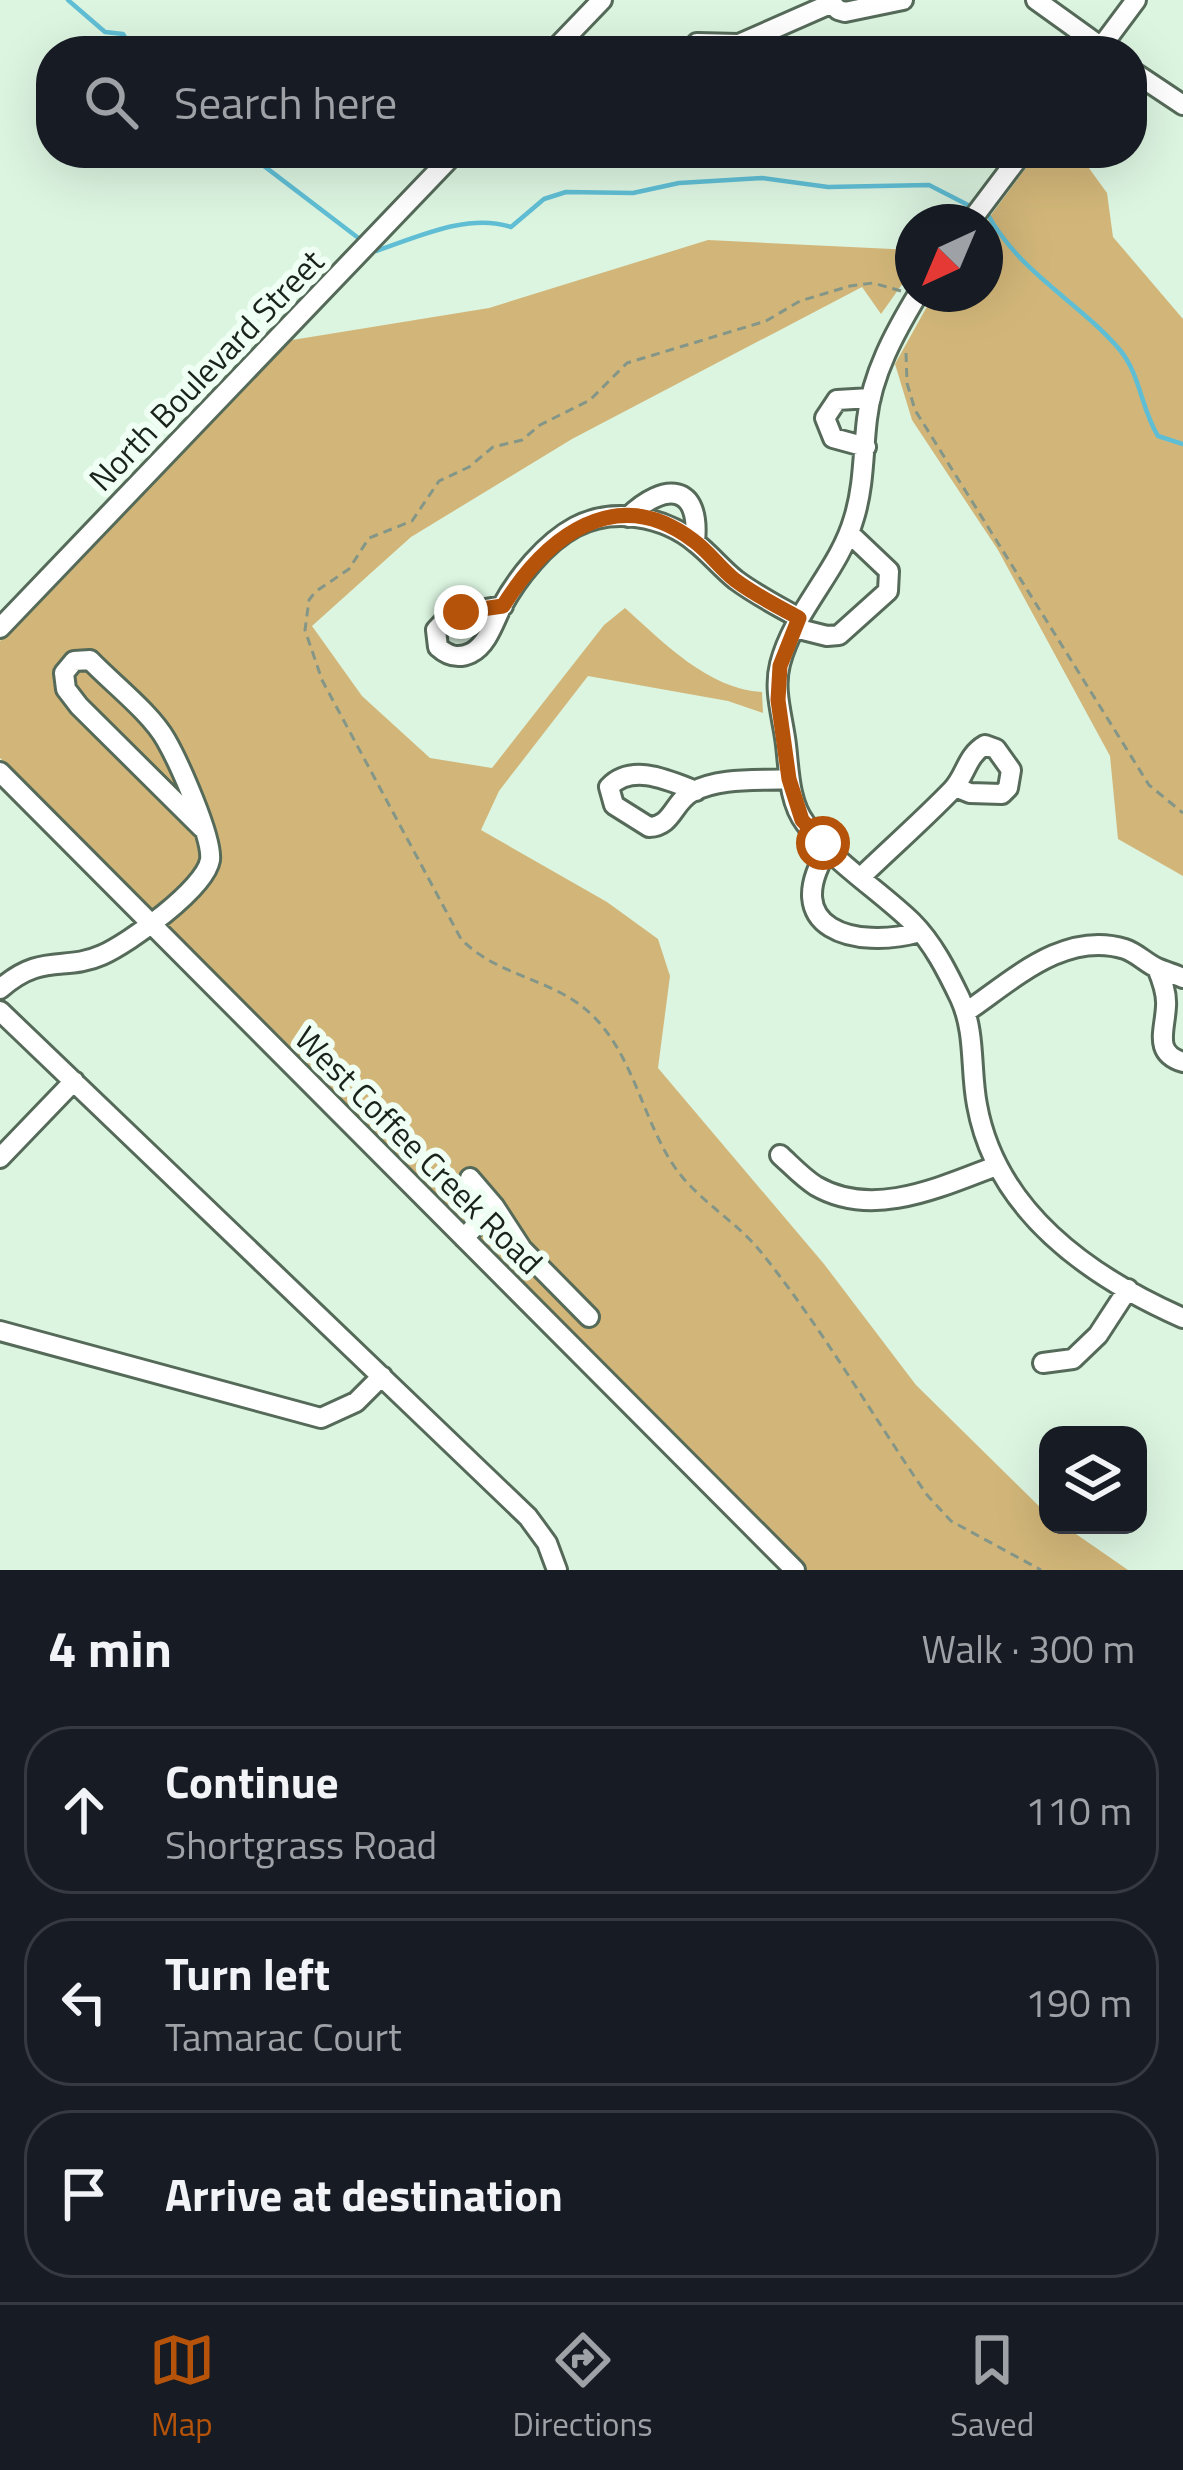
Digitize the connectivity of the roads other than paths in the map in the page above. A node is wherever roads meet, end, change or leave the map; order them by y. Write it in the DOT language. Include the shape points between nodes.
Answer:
graph roads {
  1 [pos="602,0"];
  2 [pos="893,0"];
  3 [pos="1036,0"];
  4 [pos="1136,0"];
  5 [pos="830,2"];
  6 [pos="567,36"];
  7 [pos="756,36"];
  8 [pos="1084,36"];
  9 [pos="1112,36"];
  10 [pos="1147,81"];
  11 [pos="1183,105"];
  12 [pos="441,168"];
  13 [pos="1011,168"];
  14 [pos="984,204"];
  15 [pos="908,312"];
  16 [pos="871,398"];
  17 [pos="866,447"];
  18 [pos="628,517"];
  19 [pos="849,533"];
  20 [pos="695,542"];
  21 [pos="503,606"];
  22 [pos="797,623"];
  23 [pos="0,628"];
  24 [pos="0,772"];
  25 [pos="789,779"];
  26 [pos="955,787"];
  27 [pos="696,791"];
  28 [pos="202,829"];
  29 [pos="829,848"];
  30 [pos="861,878"];
  31 [pos="152,924"];
  32 [pos="920,932"];
  33 [pos="1157,968"];
  34 [pos="1183,978"];
  35 [pos="0,989"];
  36 [pos="0,1010"];
  37 [pos="966,1012"];
  38 [pos="1183,1062"];
  39 [pos="74,1081"];
  40 [pos="780,1155"];
  41 [pos="0,1158"];
  42 [pos="996,1166"];
  43 [pos="470,1178"];
  44 [pos="494,1206"];
  45 [pos="464,1238"];
  46 [pos="1128,1289"];
  47 [pos="589,1317"];
  48 [pos="1183,1318"];
  49 [pos="3,1331"];
  50 [pos="0,1353"];
  51 [pos="1042,1363"];
  52 [pos="382,1376"];
  53 [pos="557,1570"];
  54 [pos="795,1570"];
  1 -- 6 [label="street"];
  2 -- 5 [label="street" via="845,12"];
  3 -- 8 [label="street"];
  4 -- 9 [label="street"];
  5 -- 7 [label="street"];
  10 -- 11 [label="street"];
  12 -- 23 [label="street, North Boulevard Street"];
  13 -- 14 [label="street"];
  15 -- 16 [label="street"];
  16 -- 17 [label="street"];
  16 -- 17 [label="street" via="837,400 825,418 833,438"];
  17 -- 19 [label="street"];
  18 -- 20 [label="street" via="673,527"];
  18 -- 20 [label="street" via="657,493 674,493 694,506"];
  18 -- 21 [label="street" via="576,526"];
  19 -- 22 [label="street"];
  19 -- 22 [label="street" via="889,571 888,591 839,635"];
  20 -- 22 [label="street"];
  22 -- 25 [label="street" via="780,666 778,700"];
  24 -- 31 [label="street, West Coffee Creek Road"];
  25 -- 27 [label="street"];
  25 -- 29 [label="street" via="802,820"];
  26 -- 30 [label="street"];
  28 -- 28 [label="street" via="165,737 90,660 74,662 64,673 66,689"];
  28 -- 31 [label="street" via="209,865"];
  29 -- 30 [label="street"];
  29 -- 32 [label="street" via="809,890 819,918 876,940"];
  30 -- 32 [label="street"];
  31 -- 35 [label="street" via="100,957 43,963"];
  31 -- 45 [label="street, West Coffee Creek Road"];
  32 -- 37 [label="street"];
  33 -- 34 [label="street"];
  33 -- 37 [label="street" via="1127,950 1064,950"];
  33 -- 38 [label="street" via="1166,1005 1161,1043 1168,1057"];
  36 -- 39 [label="street"];
  37 -- 42 [label="street" via="977,1105"];
  39 -- 41 [label="street"];
  39 -- 52 [label="street"];
  40 -- 42 [label="street" via="814,1185 862,1199 917,1195"];
  42 -- 46 [label="street" via="1037,1223"];
  43 -- 44 [label="street"];
  44 -- 45 [label="street"];
  44 -- 47 [label="street" via="522,1249"];
  45 -- 54 [label="street, West Coffee Creek Road"];
  46 -- 48 [label="street"];
  46 -- 51 [label="street" via="1073,1359"];
  49 -- 50 [label="street"];
  49 -- 52 [label="street" via="321,1418 356,1402"];
  52 -- 53 [label="street" via="528,1517"];
}
